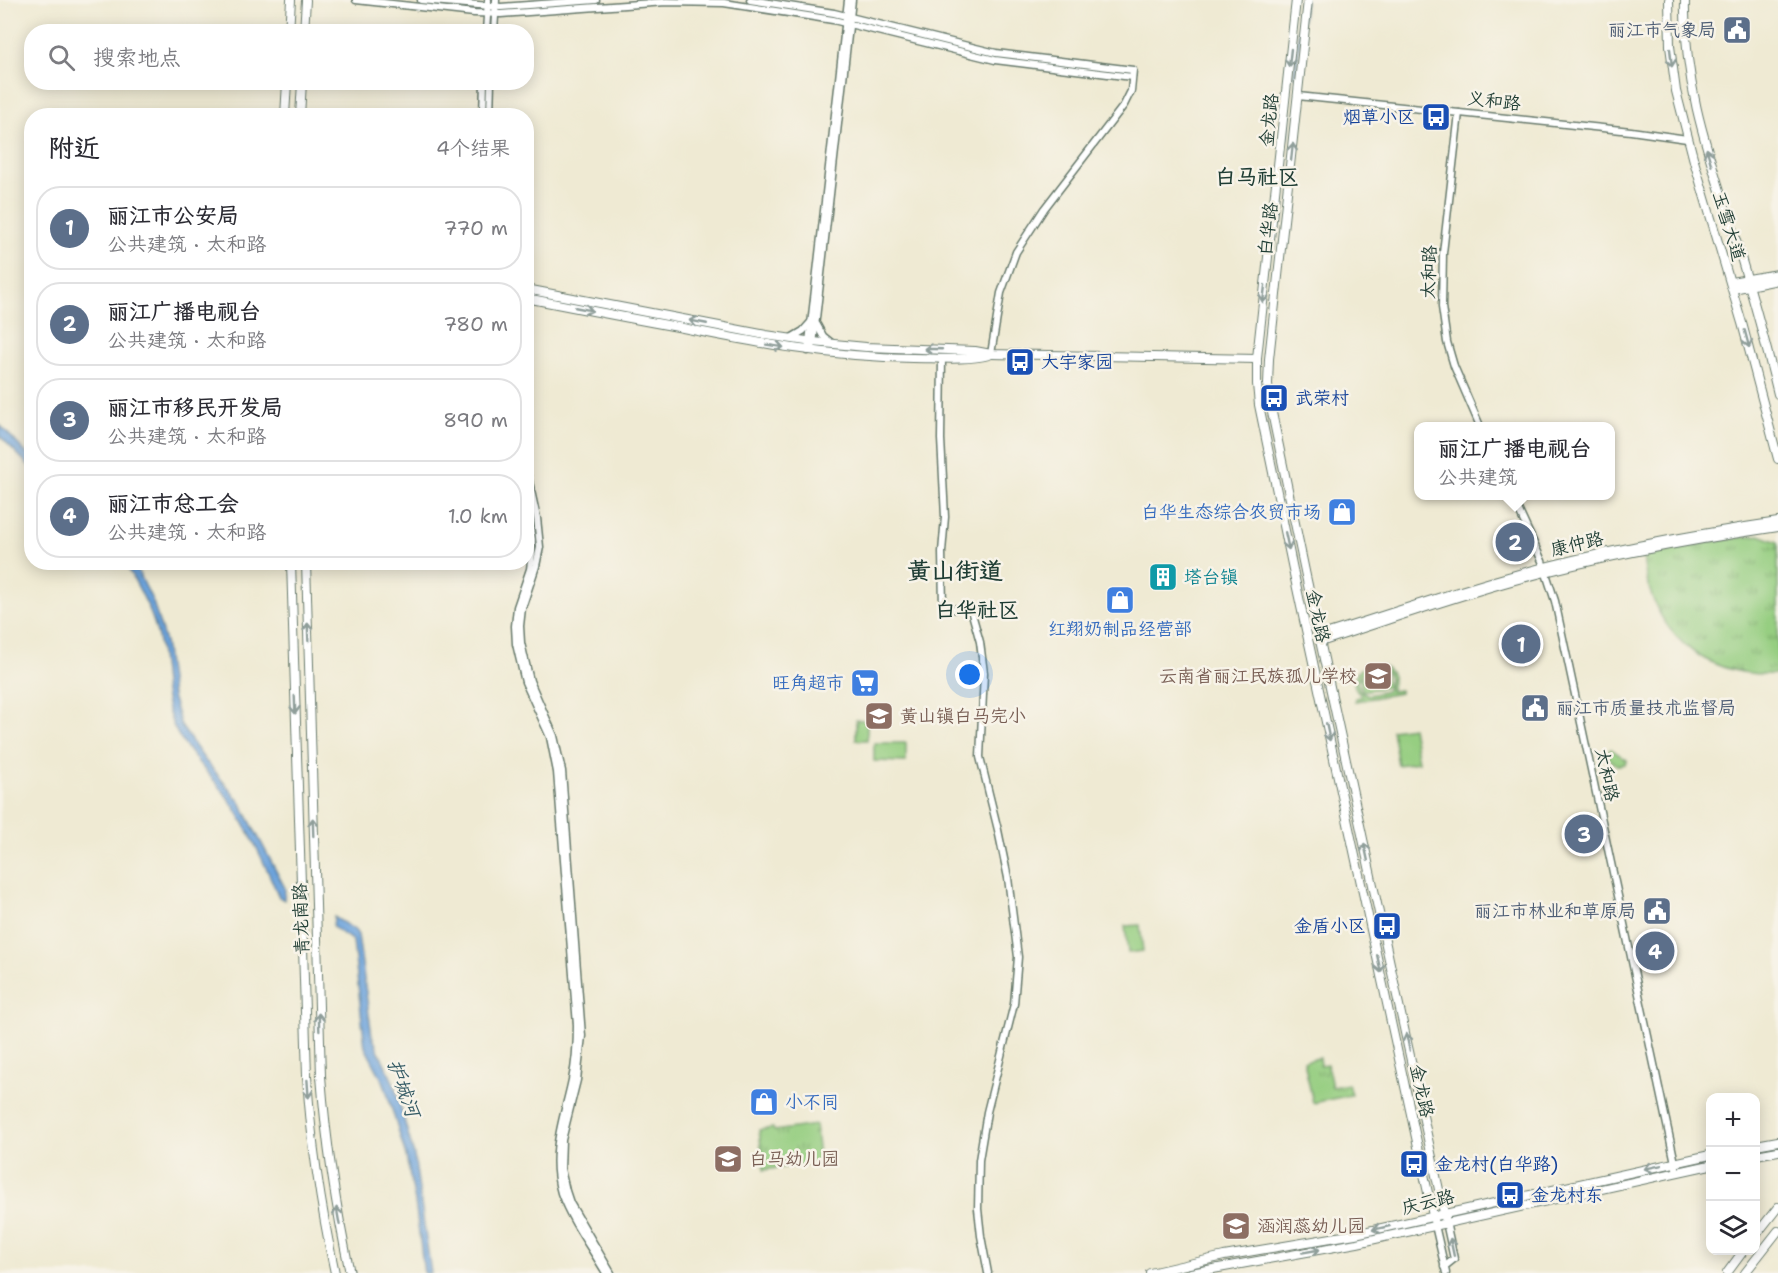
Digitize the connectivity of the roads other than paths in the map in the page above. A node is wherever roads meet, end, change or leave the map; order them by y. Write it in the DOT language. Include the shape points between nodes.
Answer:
graph roads {
  1 [pos="291,0"];
  2 [pos="306,0"];
  3 [pos="356,0"];
  4 [pos="421,0"];
  5 [pos="596,0"];
  6 [pos="750,0"];
  7 [pos="848,0"];
  8 [pos="852,0"];
  9 [pos="1296,0"];
  10 [pos="1308,0"];
  11 [pos="1669,0"];
  12 [pos="1685,0"];
  13 [pos="491,7"];
  14 [pos="848,21"];
  15 [pos="290,24"];
  16 [pos="304,24"];
  17 [pos="488,24"];
  18 [pos="493,24"];
  19 [pos="286,90"];
  20 [pos="302,90"];
  21 [pos="484,90"];
  22 [pos="491,90"];
  23 [pos="1298,96"];
  24 [pos="285,108"];
  25 [pos="300,108"];
  26 [pos="483,108"];
  27 [pos="490,108"];
  28 [pos="1459,113"];
  29 [pos="1688,139"];
  30 [pos="1778,274"];
  31 [pos="1778,280"];
  32 [pos="1748,282"];
  33 [pos="1732,286"];
  34 [pos="534,291"];
  35 [pos="534,300"];
  36 [pos="813,321"];
  37 [pos="789,339"];
  38 [pos="837,345"];
  39 [pos="811,346"];
  40 [pos="991,354"];
  41 [pos="942,358"];
  42 [pos="1257,359"];
  43 [pos="1778,394"];
  44 [pos="1478,422"];
  45 [pos="1778,459"];
  46 [pos="1282,460"];
  47 [pos="1514,500"];
  48 [pos="534,504"];
  49 [pos="1778,522"];
  50 [pos="1778,527"];
  51 [pos="291,570"];
  52 [pos="306,570"];
  53 [pos="530,570"];
  54 [pos="1546,570"];
  55 [pos="1320,639"];
  56 [pos="1778,1141"];
  57 [pos="1760,1144"];
  58 [pos="1778,1150"];
  59 [pos="1760,1154"];
  60 [pos="1706,1156"];
  61 [pos="1675,1163"];
  62 [pos="1706,1166"];
  63 [pos="1677,1172"];
  64 [pos="1778,1207"];
  65 [pos="1444,1213"];
  66 [pos="1433,1216"];
  67 [pos="1446,1222"];
  68 [pos="1435,1225"];
  69 [pos="1760,1229"];
  70 [pos="1778,1231"];
  71 [pos="1741,1255"];
  72 [pos="1445,1270"];
  73 [pos="335,1273"];
  74 [pos="350,1273"];
  75 [pos="606,1273"];
  76 [pos="611,1273"];
  77 [pos="988,1273"];
  78 [pos="1150,1273"];
  79 [pos="1191,1273"];
  80 [pos="1726,1273"];
  81 [pos="1745,1273"];
  1 -- 15 [label="main road"];
  2 -- 16 [label="main road"];
  3 -- 13 [label="street"];
  4 -- 13 [label="street"];
  5 -- 13 [label="street"];
  6 -- 14 [label="street"];
  7 -- 14 [label="street"];
  8 -- 14 [label="street"];
  9 -- 42 [label="main road, 金龙路, one-way"];
  10 -- 23 [label="main road, 白华路"];
  11 -- 29 [label="main road, 玉雪大道, one-way" via="1673,75"];
  32 -- 12 [label="main road, 玉雪大道, one-way" via="1691,88"];
  13 -- 14 [label="street" via="697,1"];
  13 -- 17 [label="street"];
  13 -- 18 [label="street"];
  14 -- 36 [label="street"];
  14 -- 40 [label="street" via="997,53 1132,74 1131,91 1124,105 1016,252 1001,293"];
  19 -- 24 [label="main road"];
  20 -- 25 [label="main road"];
  21 -- 26 [label="street"];
  22 -- 27 [label="street"];
  23 -- 28 [label="street, 义和路"];
  46 -- 23 [label="main road, 白华路, one-way" via="1268,367"];
  28 -- 29 [label="street, 义和路"];
  28 -- 44 [label="street, 太和路" via="1443,254 1442,307 1454,366"];
  29 -- 33 [label="main road, 玉雪大道"];
  30 -- 32 [label="main road"];
  31 -- 32 [label="main road"];
  32 -- 33 [label="main road"];
  32 -- 43 [label="main road, 玉雪大道"];
  33 -- 45 [label="main road, 玉雪大道, one-way"];
  37 -- 34 [label="main road, one-way"];
  35 -- 39 [label="main road, one-way" via="741,340"];
  36 -- 37 [label="street"];
  36 -- 38 [label="street" via="823,336"];
  36 -- 39 [label="street"];
  37 -- 39 [label="main road"];
  38 -- 39 [label="main road"];
  40 -- 38 [label="main road, one-way"];
  39 -- 41 [label="main road" via="866,356"];
  40 -- 41 [label="main road"];
  40 -- 42 [label="main road"];
  41 -- 77 [label="street" via="943,607 971,610 980,642 985,684 980,757 1006,868 1018,957 1014,1004 979,1160 978,1209"];
  42 -- 66 [label="main road, 金龙路, one-way" via="1261,414"];
  46 -- 55 [label="main road, 金龙路"];
  47 -- 54 [label="street, 太和路"];
  48 -- 76 [label="street" via="540,547 522,608 521,644 530,681 554,735 561,765 582,1025 580,1061 562,1140 561,1169 570,1203"];
  49 -- 54 [label="main road, 康仲路" via="1694,534"];
  50 -- 54 [label="main road, 康仲路"];
  51 -- 73 [label="main road, 青龙南路, one-way" via="307,1076 315,1162"];
  74 -- 52 [label="main road, 青龙南路, one-way" via="333,1182 321,1076"];
  53 -- 75 [label="street" via="518,607 516,644 525,682 550,737 555,760 577,1025 573,1079 557,1139 556,1170 566,1205"];
  54 -- 55 [label="main road, 康仲路"];
  54 -- 61 [label="street, 太和路"];
  65 -- 55 [label="main road, 金龙路, one-way"];
  56 -- 57 [label="main road"];
  58 -- 59 [label="main road"];
  60 -- 61 [label="main road, 庆云路"];
  61 -- 63 [label="street, 太和路"];
  61 -- 65 [label="main road, 庆云路, one-way"];
  62 -- 63 [label="main road, 庆云路"];
  63 -- 67 [label="main road, 庆云路"];
  64 -- 69 [label="main road"];
  65 -- 66 [label="main road, 庆云路"];
  65 -- 67 [label="main road, 金龙路"];
  66 -- 68 [label="main road, 金龙路"];
  66 -- 78 [label="main road, 庆云路, one-way"];
  67 -- 68 [label="main road, 庆云路"];
  72 -- 67 [label="street, 金龙路, one-way" via="1454,1259"];
  68 -- 72 [label="street, 金龙路"];
  79 -- 68 [label="main road, 庆云路, one-way"];
  70 -- 81 [label="main road"];
  71 -- 80 [label="main road"];
}
